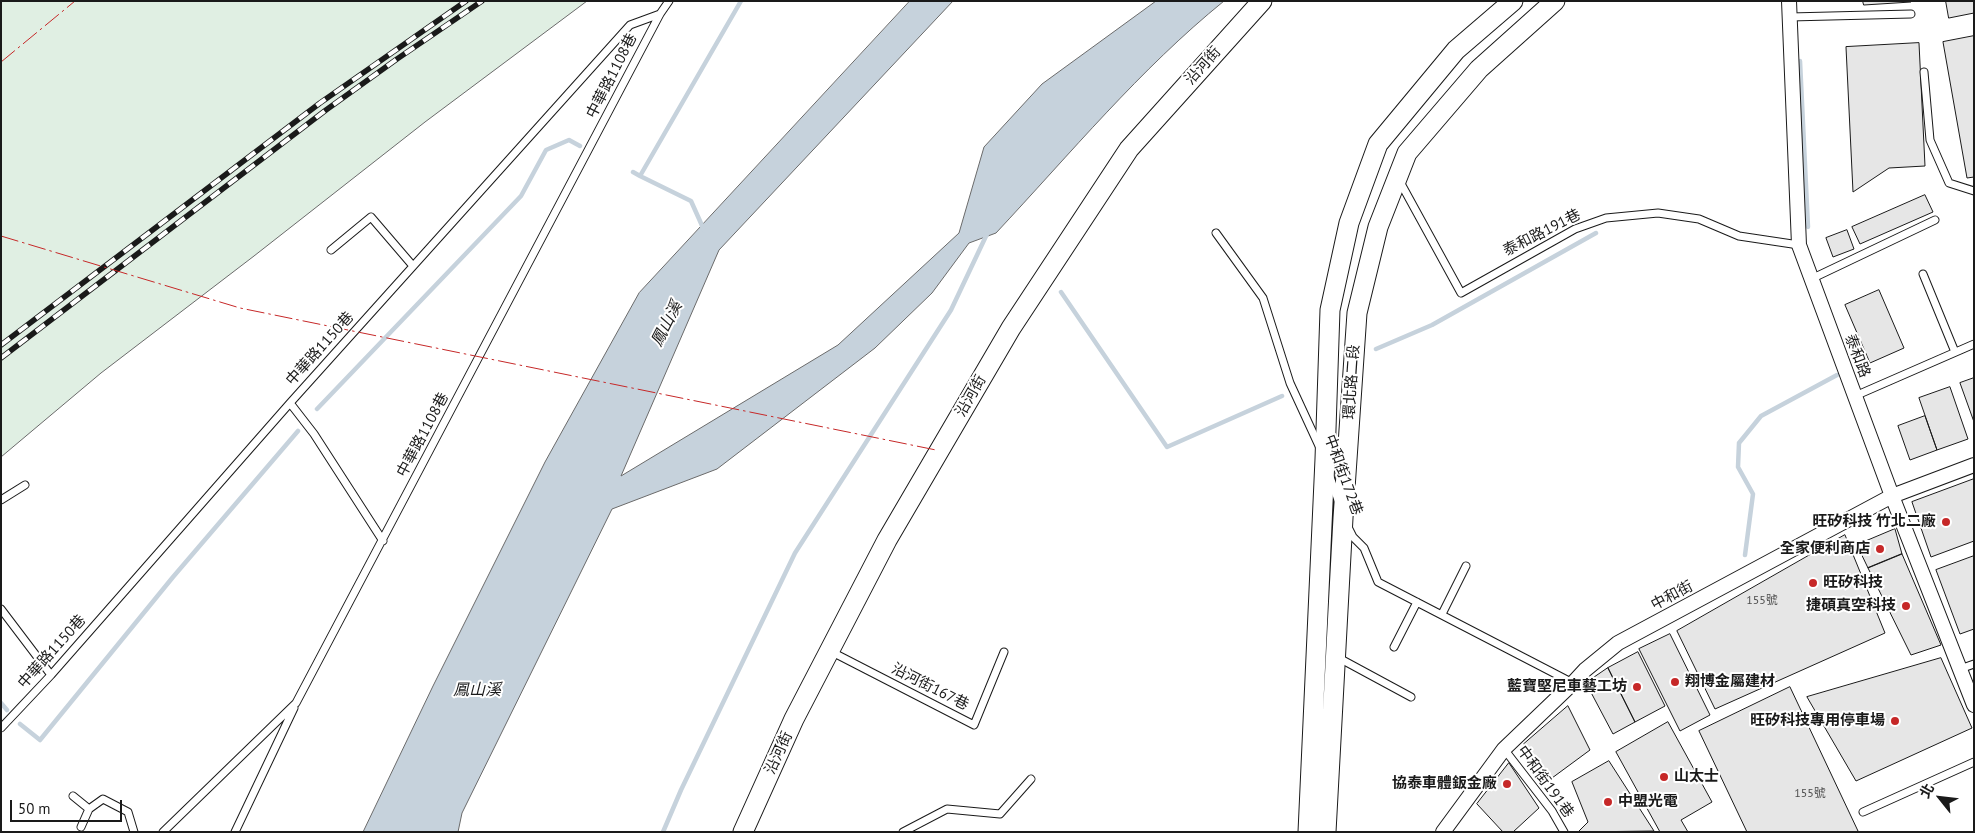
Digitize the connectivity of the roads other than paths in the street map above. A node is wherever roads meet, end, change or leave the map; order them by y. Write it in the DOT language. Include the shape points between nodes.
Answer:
graph roads {
  1 [pos="669,1"];
  2 [pos="1262,1"];
  3 [pos="1513,1"];
  4 [pos="1555,1"];
  5 [pos="1789,1"];
  6 [pos="660,14"];
  7 [pos="1911,14"];
  8 [pos="1790,16"];
  9 [pos="1924,72"];
  10 [pos="1397,178"];
  11 [pos="1974,190"];
  12 [pos="1935,220"];
  13 [pos="1216,233"];
  14 [pos="1799,245"];
  15 [pos="331,250"];
  16 [pos="413,266"];
  17 [pos="1923,274"];
  18 [pos="1811,279"];
  19 [pos="1974,344"];
  20 [pos="1955,352"];
  21 [pos="1855,396"];
  22 [pos="290,403"];
  23 [pos="1325,460"];
  24 [pos="1974,465"];
  25 [pos="25,485"];
  26 [pos="1892,496"];
  27 [pos="1,500"];
  28 [pos="1343,518"];
  29 [pos="383,541"];
  30 [pos="1466,566"];
  31 [pos="1417,602"];
  32 [pos="1,609"];
  33 [pos="1442,614"];
  34 [pos="1394,646"];
  35 [pos="829,651"];
  36 [pos="1004,652"];
  37 [pos="1336,656"];
  38 [pos="1974,664"];
  39 [pos="1960,669"];
  40 [pos="51,675"];
  41 [pos="1574,683"];
  42 [pos="1411,697"];
  43 [pos="296,703"];
  44 [pos="1974,705"];
  45 [pos="1,728"];
  46 [pos="1504,749"];
  47 [pos="1974,762"];
  48 [pos="1031,779"];
  49 [pos="73,796"];
  50 [pos="89,809"];
  51 [pos="1863,812"];
  52 [pos="81,827"];
  53 [pos="134,832"];
  54 [pos="163,832"];
  55 [pos="234,832"];
  56 [pos="743,832"];
  57 [pos="903,832"];
  58 [pos="1308,832"];
  59 [pos="1326,832"];
  60 [pos="1443,832"];
  61 [pos="1564,832"];
  1 -- 6 [label="lane"];
  2 -- 35 [label="street, 沿河街" via="1129,149 1011,328 887,540"];
  3 -- 23 [label="street, 環北路二段" via="1456,50 1378,144 1349,223 1330,310"];
  4 -- 10 [label="street, 環北路二段" via="1479,69 1407,153"];
  5 -- 8 [label="street, 泰和路"];
  6 -- 16 [label="lane, 中華路1150巷" via="630,25"];
  6 -- 29 [label="lane, 中華路1108巷"];
  7 -- 8 [label="lane"];
  8 -- 14 [label="street, 泰和路"];
  9 -- 11 [label="lane" via="1930,140 1949,183"];
  10 -- 14 [label="lane, 泰和路191巷" via="1461,293 1575,229 1606,218 1658,213 1699,219 1738,236"];
  10 -- 28 [label="street, 環北路二段" via="1378,227 1357,313"];
  12 -- 18 [label="lane"];
  13 -- 23 [label="lane, 中和街172巷" via="1263,298 1290,383"];
  14 -- 18 [label="street, 泰和路"];
  15 -- 16 [label="lane" via="371,217"];
  16 -- 22 [label="lane, 中華路1150巷"];
  17 -- 20 [label="lane"];
  18 -- 21 [label="street, 泰和路"];
  19 -- 20 [label="lane"];
  20 -- 21 [label="lane"];
  21 -- 26 [label="street, 泰和路"];
  22 -- 29 [label="lane" via="314,434"];
  22 -- 40 [label="lane, 中華路1150巷"];
  23 -- 28 [label="lane, 中和街172巷"];
  23 -- 58 [label="street, 環北路二段"];
  24 -- 26 [label="street, 中和街"];
  25 -- 27 [label="lane"];
  26 -- 39 [label="street, 泰和路"];
  26 -- 41 [label="street, 中和街" via="1618,643"];
  28 -- 31 [label="lane, 中和街172巷" via="1353,537 1364,548 1378,582"];
  28 -- 37 [label="street, 環北路二段"];
  29 -- 43 [label="lane, 中華路1108巷"];
  30 -- 33 [label="lane"];
  31 -- 33 [label="lane, 中和街172巷"];
  31 -- 34 [label="lane"];
  32 -- 40 [label="lane"];
  33 -- 41 [label="lane, 中和街172巷"];
  35 -- 36 [label="lane, 沿河街167巷" via="974,725"];
  35 -- 56 [label="street, 沿河街"];
  37 -- 42 [label="lane"];
  37 -- 59 [label="street, 環北路二段"];
  38 -- 39 [label="lane"];
  39 -- 44 [label="street, 泰和路"];
  40 -- 45 [label="lane, 中華路1150巷"];
  41 -- 46 [label="street, 中和街"];
  43 -- 54 [label="lane, 中華路1108巷"];
  43 -- 55 [label="lane"];
  46 -- 60 [label="street, 中和街"];
  46 -- 61 [label="lane, 中和街191巷" via="1552,811"];
  47 -- 51 [label="lane"];
  48 -- 57 [label="lane" via="1000,814 947,809"];
  49 -- 50 [label="lane"];
  50 -- 52 [label="lane"];
  50 -- 53 [label="lane" via="103,799 128,812"];
}
